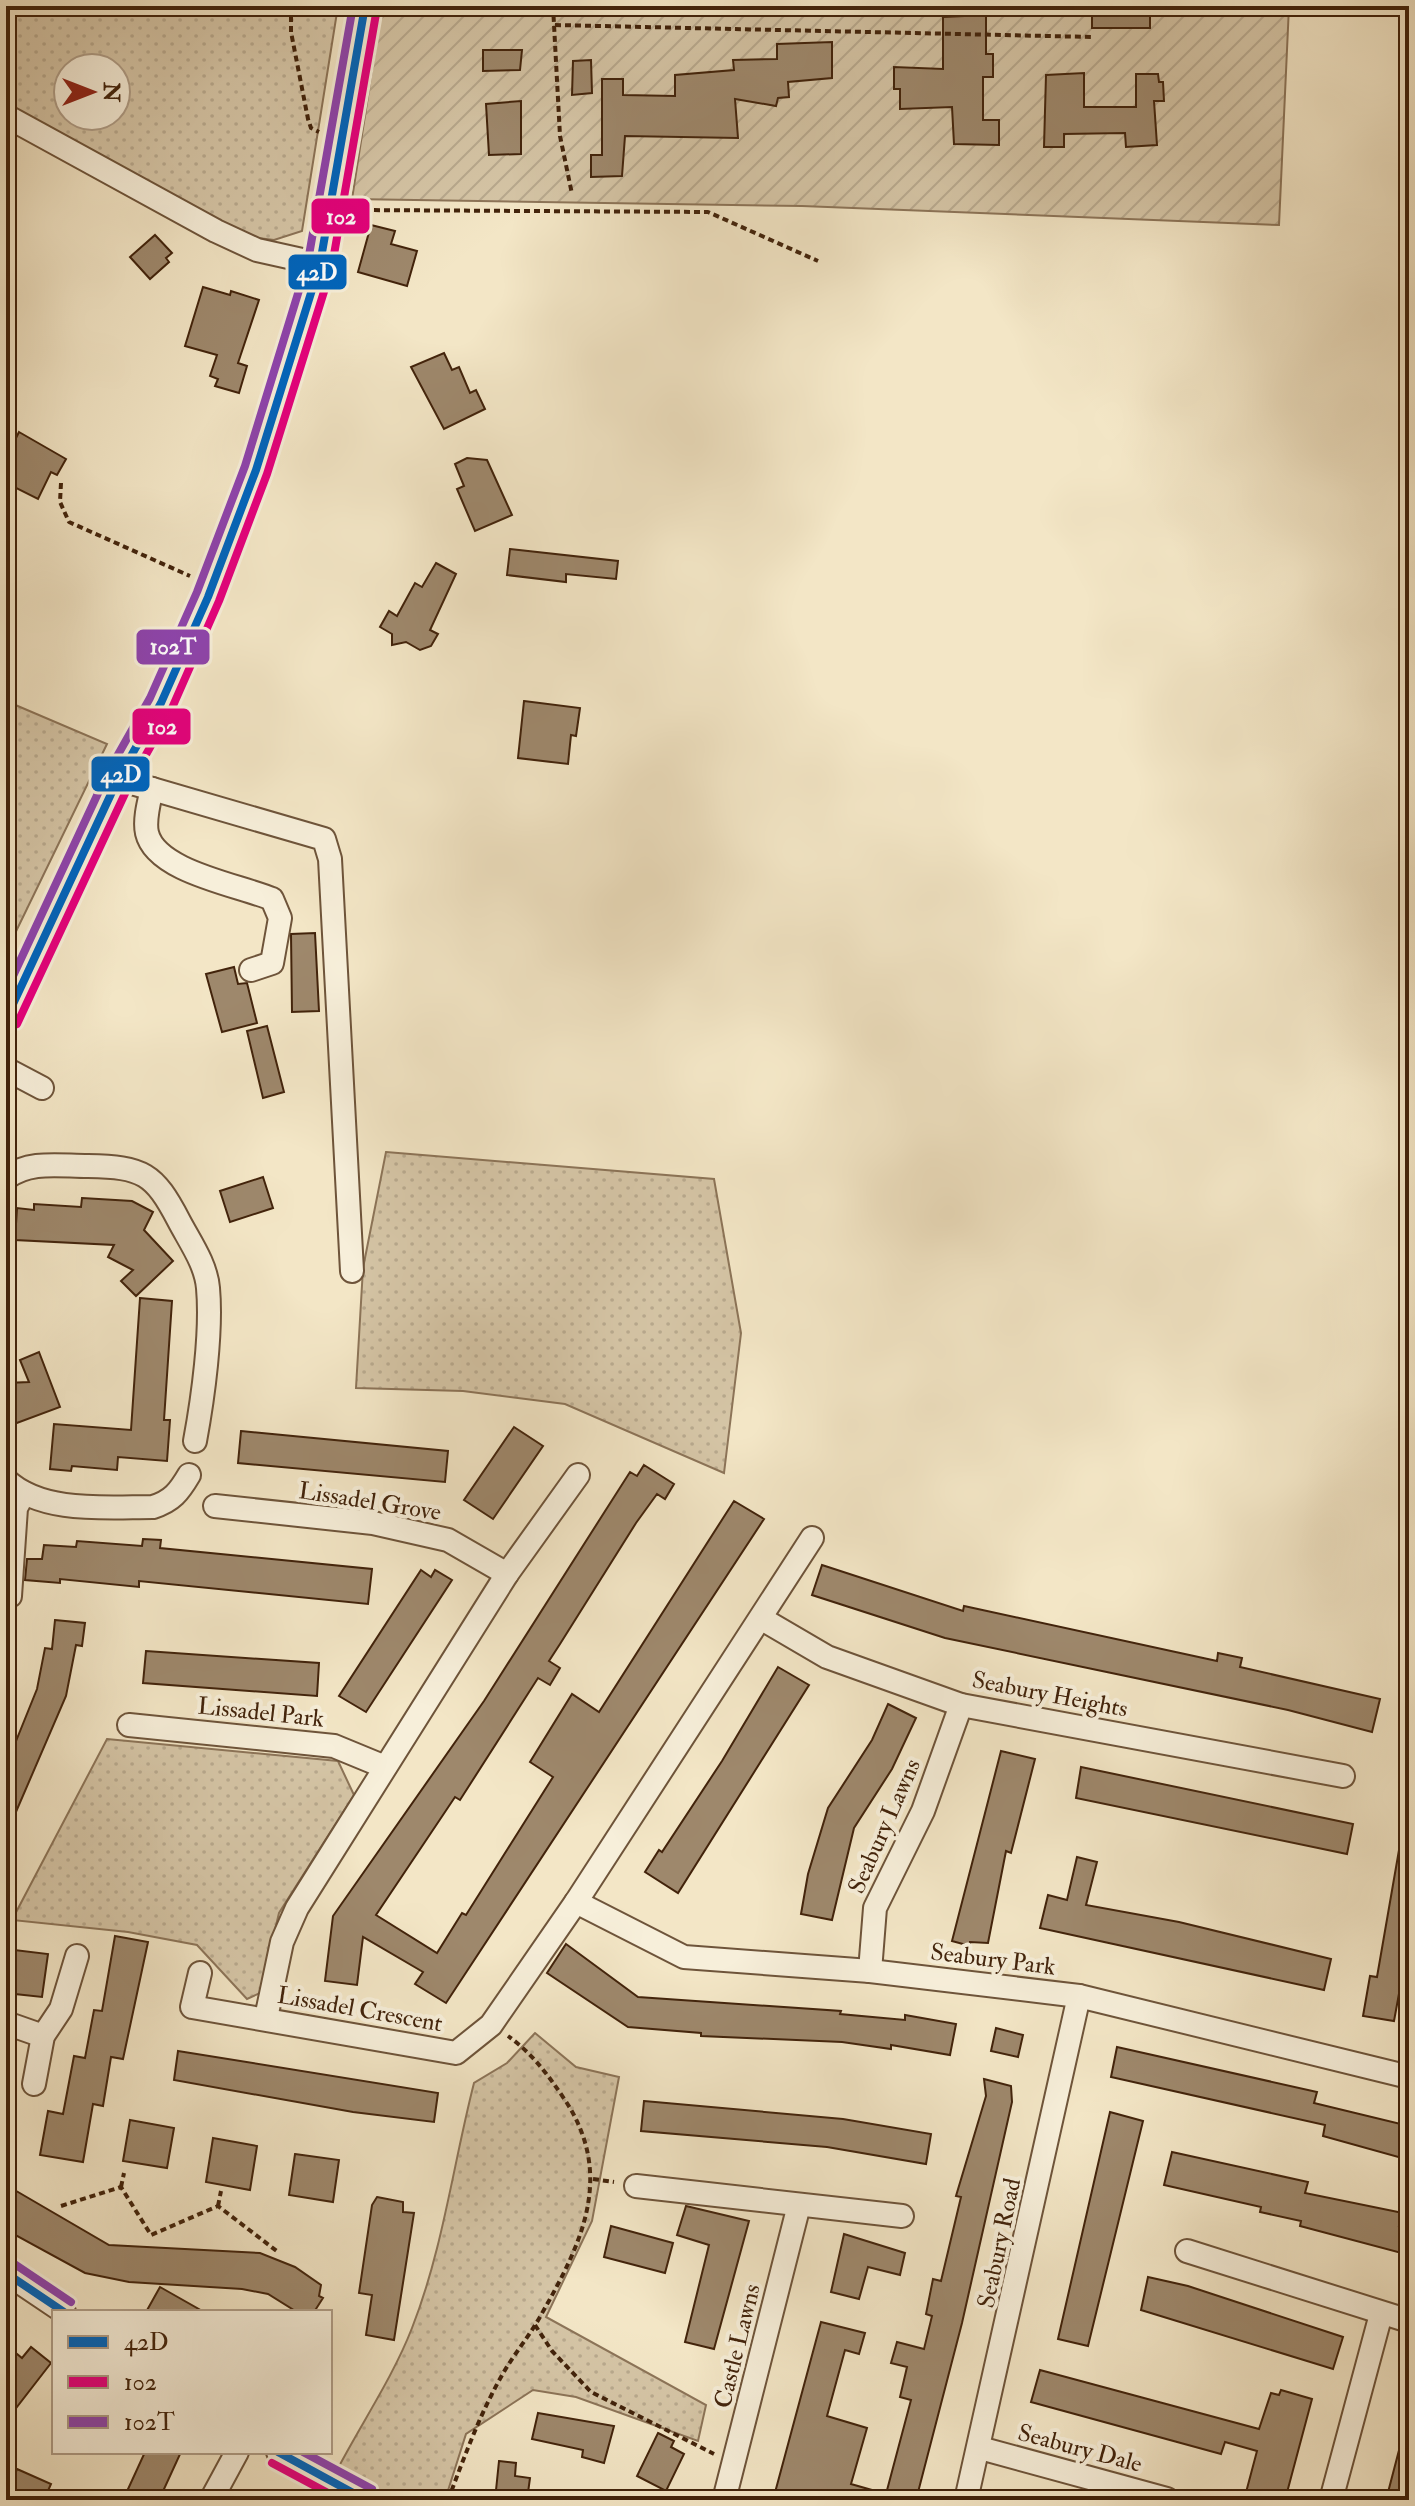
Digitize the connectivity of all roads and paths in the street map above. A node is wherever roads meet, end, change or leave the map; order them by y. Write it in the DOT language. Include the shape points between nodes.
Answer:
graph roads {
  1 [pos="291,6"];
  2 [pos="365,6"];
  3 [pos="553,6"];
  4 [pos="555,25"];
  5 [pos="1092,37"];
  6 [pos="6,116"];
  7 [pos="345,136"];
  8 [pos="572,194"];
  9 [pos="332,212"];
  10 [pos="818,261"];
  11 [pos="320,264"];
  12 [pos="61,483"];
  13 [pos="196,579"];
  14 [pos="118,779"];
  15 [pos="152,789"];
  16 [pos="251,970"];
  17 [pos="6,1019"];
  18 [pos="6,1069"];
  19 [pos="42,1088"];
  20 [pos="6,1178"];
  21 [pos="352,1271"];
  22 [pos="195,1441"];
  23 [pos="189,1475"];
  24 [pos="578,1475"];
  25 [pos="15,1486"];
  26 [pos="215,1506"];
  27 [pos="812,1538"];
  28 [pos="507,1574"];
  29 [pos="10,1596"];
  30 [pos="762,1619"];
  31 [pos="961,1705"];
  32 [pos="129,1725"];
  33 [pos="385,1767"];
  34 [pos="1343,1776"];
  35 [pos="576,1902"];
  36 [pos="77,1956"];
  37 [pos="870,1971"];
  38 [pos="200,1973"];
  39 [pos="1079,1996"];
  40 [pos="266,2018"];
  41 [pos="6,2023"];
  42 [pos="491,2025"];
  43 [pos="43,2036"];
  44 [pos="1409,2077"];
  45 [pos="34,2084"];
  46 [pos="124,2173"];
  47 [pos="636,2186"];
  48 [pos="121,2187"];
  49 [pos="221,2191"];
  50 [pos="799,2205"];
  51 [pos="61,2206"];
  52 [pos="218,2206"];
  53 [pos="902,2216"];
  54 [pos="1187,2251"];
  55 [pos="278,2252"];
  56 [pos="6,2273"];
  57 [pos="61,2310"];
  58 [pos="1381,2314"];
  59 [pos="1409,2321"];
  60 [pos="535,2325"];
  61 [pos="980,2448"];
  62 [pos="236,2454"];
  63 [pos="282,2454"];
  64 [pos="735,2461"];
  65 [pos="1167,2499"];
  66 [pos="211,2500"];
  67 [pos="366,2500"];
  68 [pos="448,2500"];
  69 [pos="724,2500"];
  70 [pos="966,2500"];
  71 [pos="1331,2500"];
  1 -- 7 [label="path" via="291,32 311,128"];
  2 -- 7 [label="main road"];
  3 -- 4 [label="path"];
  4 -- 5 [label="path"];
  4 -- 8 [label="path" via="560,136"];
  6 -- 11 [label="street" via="216,231 257,250"];
  7 -- 9 [label="main road"];
  9 -- 10 [label="path" via="708,212"];
  9 -- 11 [label="main road"];
  11 -- 14 [label="main road" via="256,470 208,597 161,703"];
  12 -- 13 [label="path" via="60,502 69,522"];
  14 -- 15 [label="street"];
  14 -- 17 [label="main road"];
  15 -- 16 [label="street" via="146,828 150,843 186,870 272,899 280,918 272,963"];
  15 -- 21 [label="street" via="324,839 330,859"];
  18 -- 19 [label="street"];
  20 -- 22 [label="street" via="25,1166 114,1166 149,1177 161,1188 197,1253 208,1287"];
  23 -- 25 [label="street" via="168,1502 153,1507 52,1503"];
  24 -- 28 [label="street"];
  25 -- 29 [label="street"];
  26 -- 28 [label="street, Lissadel Grove" via="418,1533 448,1540"];
  27 -- 30 [label="street, Lissadel Crescent"];
  28 -- 33 [label="street"];
  30 -- 31 [label="street, Seabury Heights" via="827,1657"];
  30 -- 35 [label="street, Lissadel Crescent"];
  31 -- 34 [label="street, Seabury Heights"];
  31 -- 37 [label="street, Seabury Lawns" via="923,1811 875,1908"];
  32 -- 33 [label="street, Lissadel Park" via="334,1746"];
  33 -- 40 [label="street" via="297,1908 282,1942"];
  35 -- 37 [label="street, Seabury Park" via="684,1957"];
  35 -- 42 [label="street, Lissadel Crescent"];
  36 -- 43 [label="street" via="61,2009"];
  37 -- 39 [label="street, Seabury Park"];
  38 -- 40 [label="street, Lissadel Crescent" via="192,2007"];
  39 -- 44 [label="street, Seabury Park"];
  39 -- 61 [label="street, Seabury Road"];
  40 -- 42 [label="street, Lissadel Crescent" via="456,2053"];
  41 -- 43 [label="street"];
  42 -- 60 [label="path" via="543,2066 589,2147 593,2179 588,2205 574,2247"];
  43 -- 45 [label="street"];
  46 -- 48 [label="path"];
  47 -- 50 [label="street"];
  48 -- 51 [label="path"];
  48 -- 52 [label="path" via="151,2235"];
  49 -- 52 [label="path"];
  50 -- 53 [label="street"];
  50 -- 64 [label="street, Castle Lawns"];
  52 -- 55 [label="path"];
  54 -- 58 [label="street"];
  56 -- 57 [label="street"];
  58 -- 59 [label="street"];
  58 -- 71 [label="street"];
  60 -- 64 [label="path" via="591,2392"];
  60 -- 68 [label="path" via="478,2421"];
  61 -- 65 [label="street, Seabury Dale"];
  61 -- 70 [label="street, Seabury Road"];
  62 -- 66 [label="street"];
  63 -- 67 [label="street"];
  64 -- 69 [label="street, Castle Lawns"];
}
